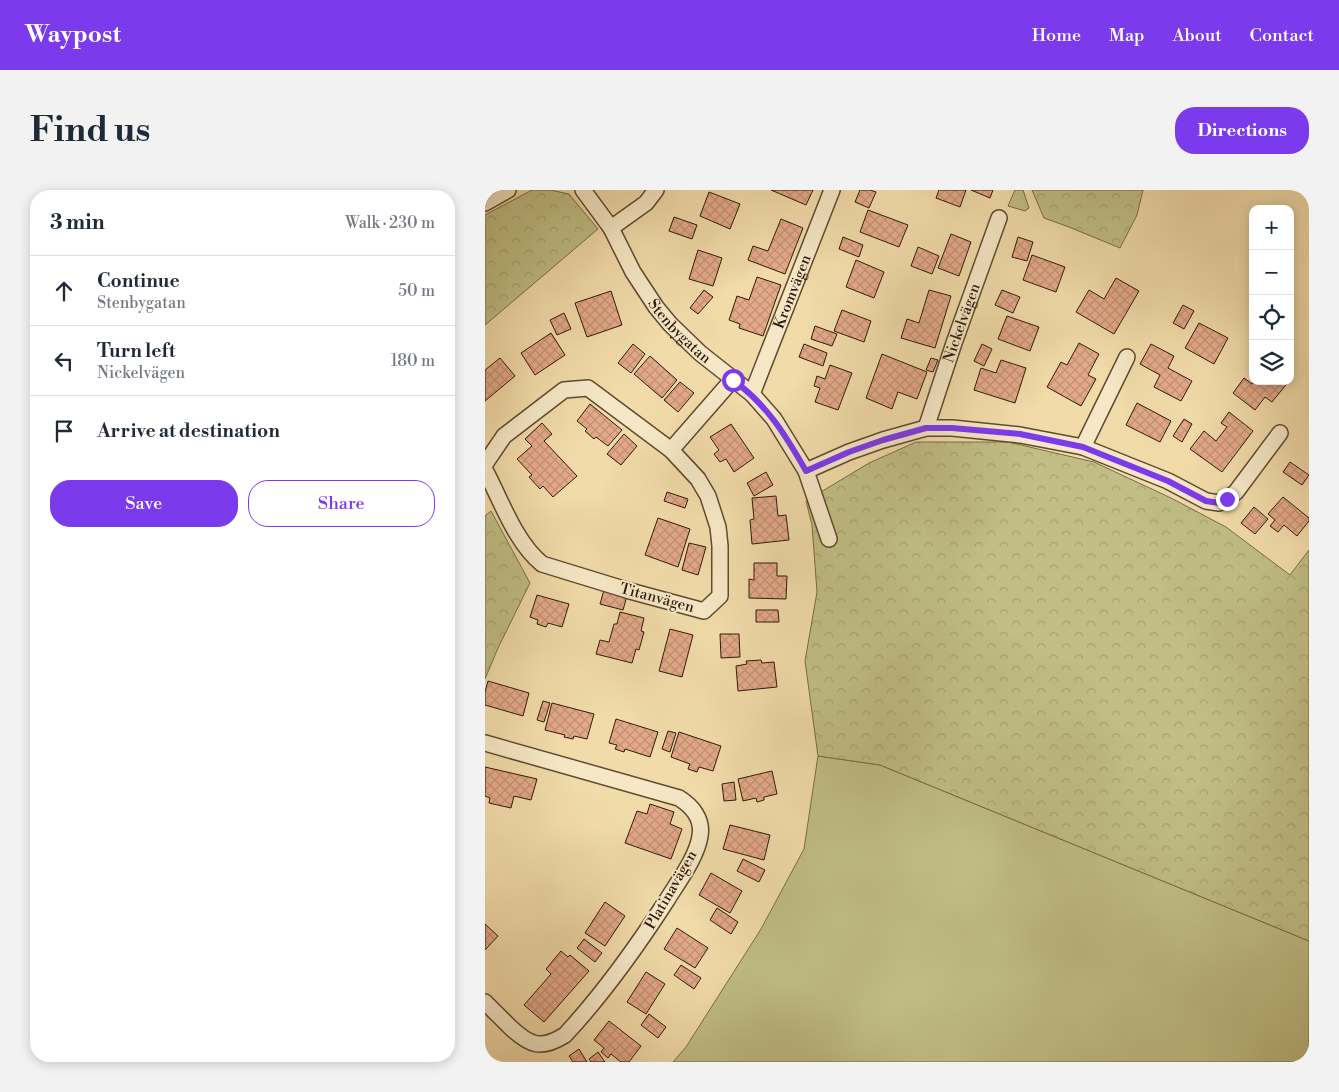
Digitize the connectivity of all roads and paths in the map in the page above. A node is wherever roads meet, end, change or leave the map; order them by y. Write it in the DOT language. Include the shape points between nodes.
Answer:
graph roads {
  1 [pos="508,190"];
  2 [pos="583,190"];
  3 [pos="656,190"];
  4 [pos="831,190"];
  5 [pos="485,203"];
  6 [pos="999,218"];
  7 [pos="611,228"];
  8 [pos="1127,357"];
  9 [pos="733,380"];
  10 [pos="751,394"];
  11 [pos="926,428"];
  12 [pos="1280,433"];
  13 [pos="1083,447"];
  14 [pos="671,450"];
  15 [pos="485,464"];
  16 [pos="485,470"];
  17 [pos="806,471"];
  18 [pos="829,539"];
  19 [pos="485,744"];
  20 [pos="485,1002"];
  1 -- 5 [label="street"];
  2 -- 7 [label="street, Stenbygatan"];
  3 -- 7 [label="street" via="645,203"];
  4 -- 10 [label="street, Kromvägen"];
  6 -- 11 [label="street, Nickelvägen"];
  7 -- 9 [label="street, Stenbygatan" via="633,272 656,307 700,353"];
  8 -- 13 [label="street"];
  9 -- 10 [label="street, Stenbygatan"];
  9 -- 14 [label="street"];
  10 -- 17 [label="street, Stenbygatan" via="782,431"];
  11 -- 13 [label="street" via="987,430"];
  11 -- 17 [label="street" via="849,452"];
  12 -- 13 [label="street" via="1236,492 1219,503 1206,501 1168,481"];
  14 -- 15 [label="street, Titanvägen" via="588,388 564,390 504,436"];
  14 -- 16 [label="street, Titanvägen" via="698,479 708,496 718,528 720,596 704,611 542,564 521,542"];
  17 -- 18 [label="street, Stenbygatan"];
  19 -- 20 [label="street, Platinavägen" via="679,798 688,803 698,818 700,836 680,880 639,944 565,1035 546,1044 529,1043"];
}
